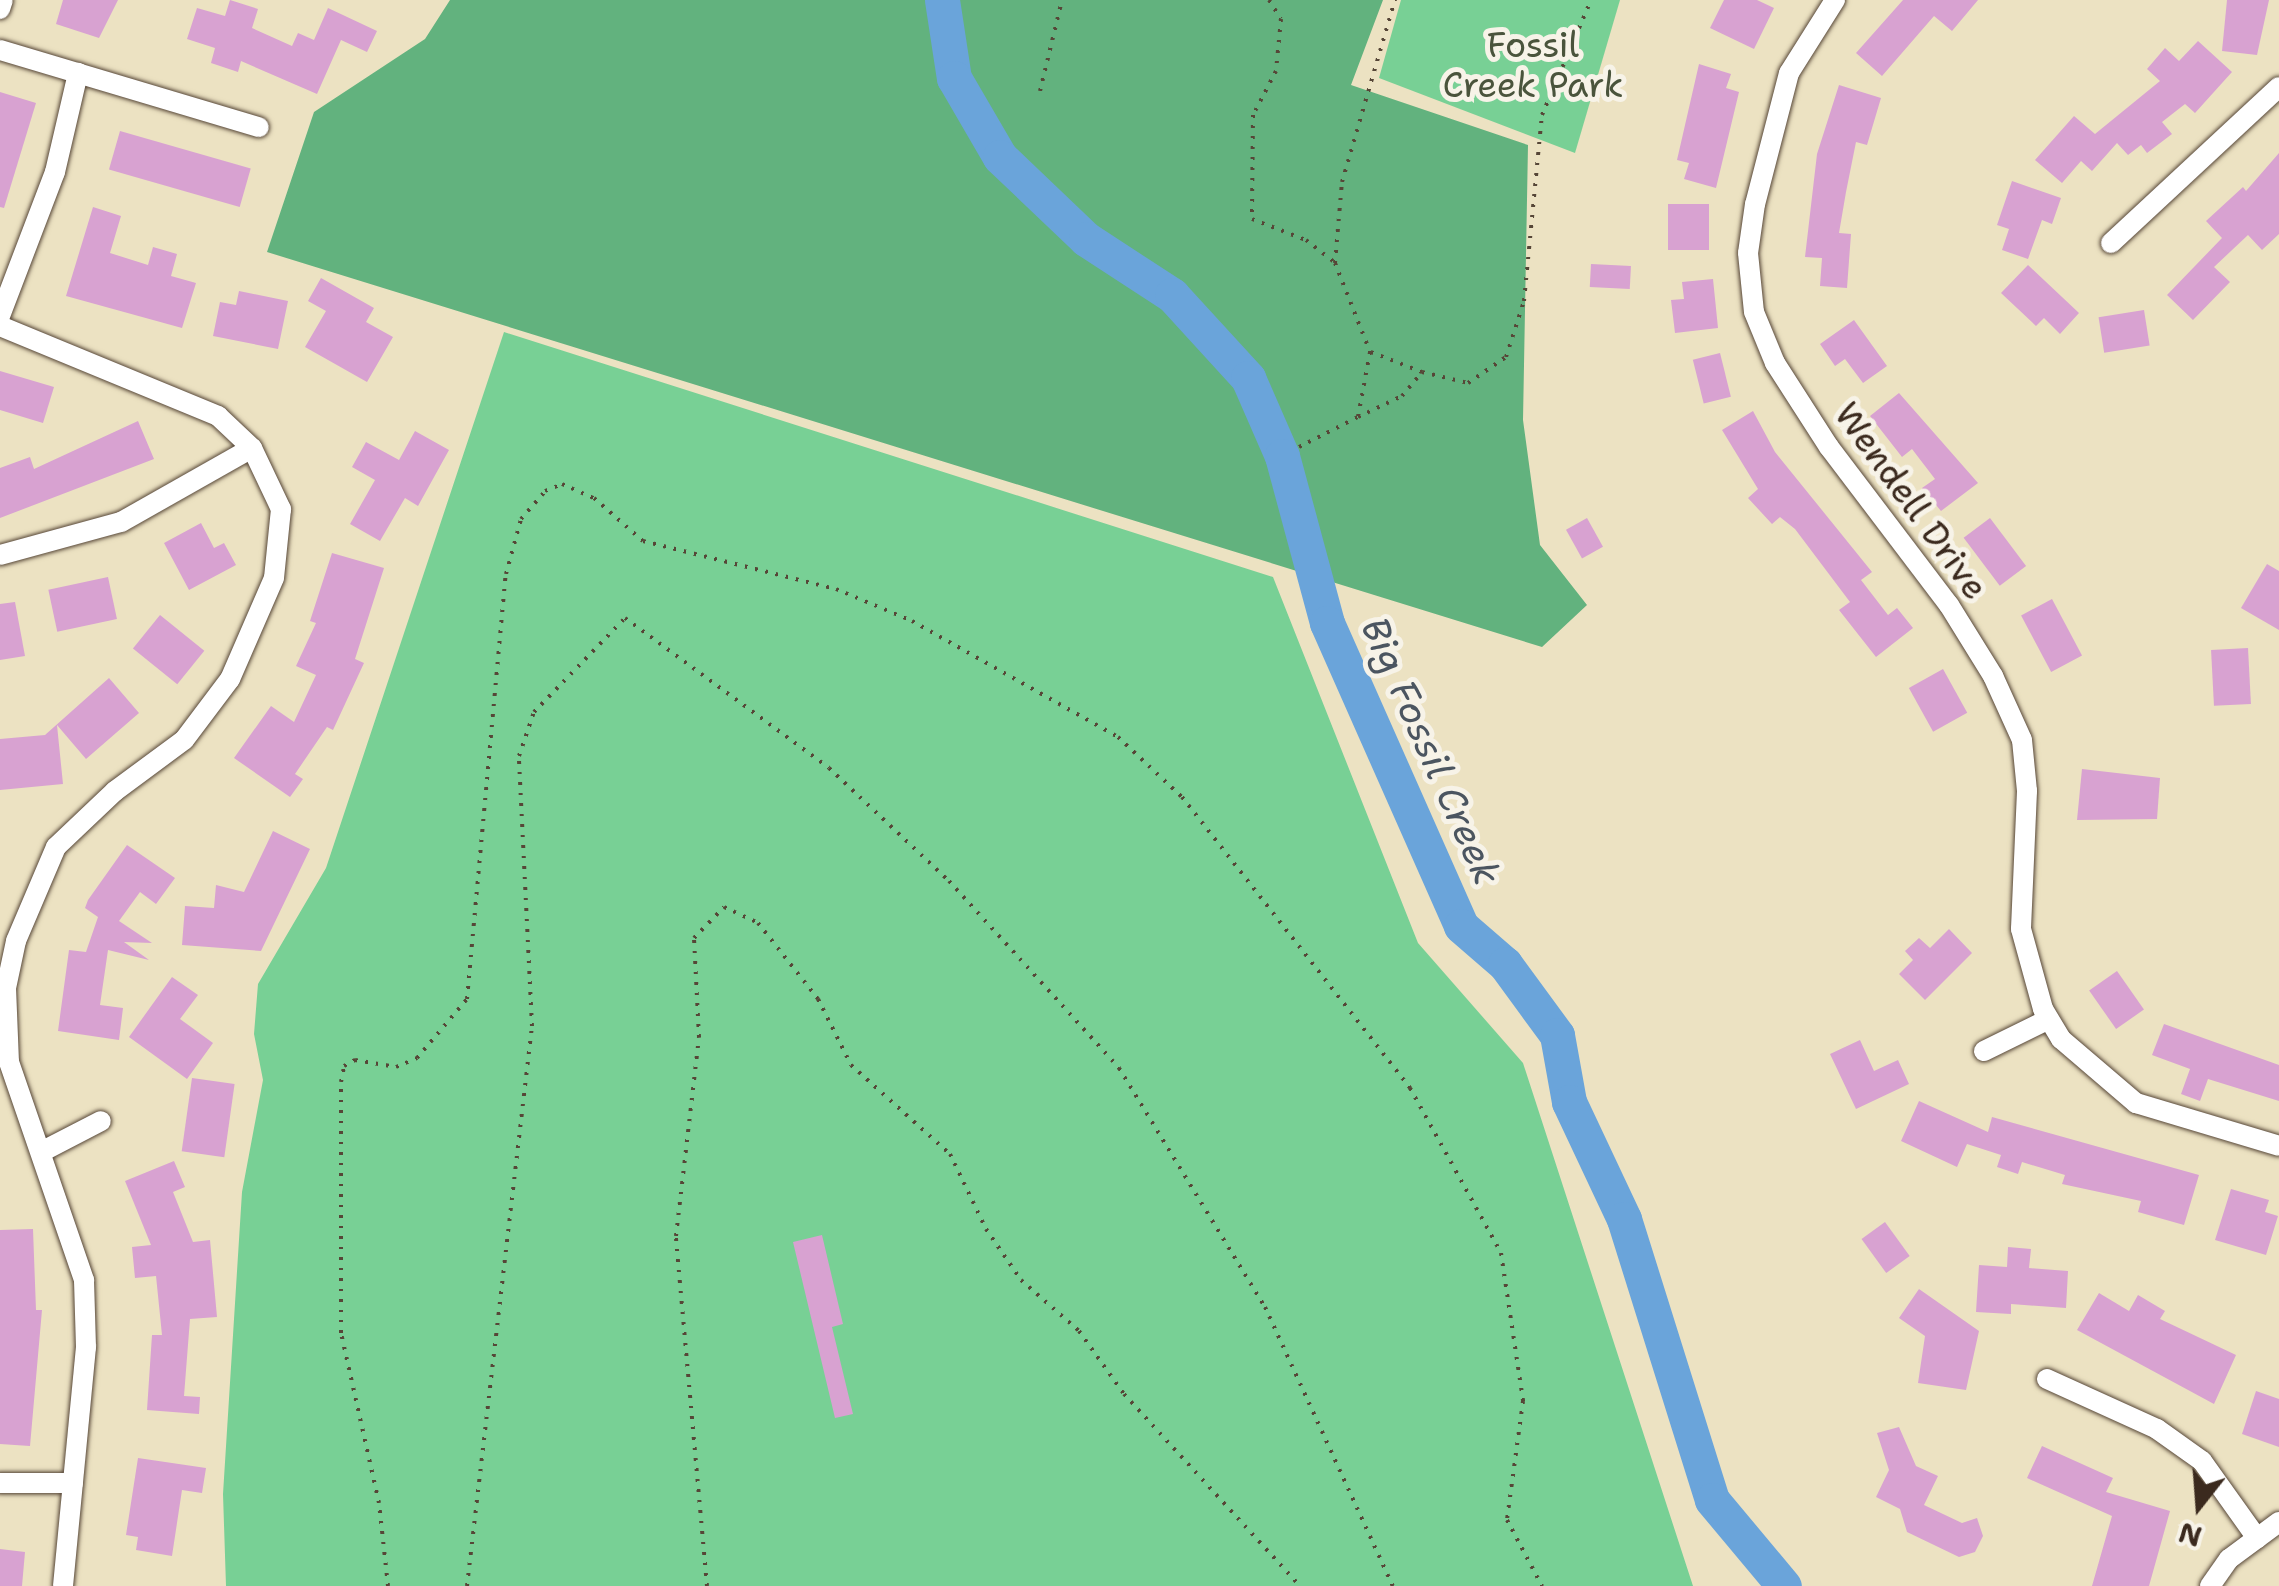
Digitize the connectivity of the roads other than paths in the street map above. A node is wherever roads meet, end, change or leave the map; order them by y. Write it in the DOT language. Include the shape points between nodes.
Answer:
graph roads {
  1 [pos="3,0"];
  2 [pos="1835,0"];
  3 [pos="0,8"];
  4 [pos="0,50"];
  5 [pos="78,73"];
  6 [pos="2279,87"];
  7 [pos="259,127"];
  8 [pos="2111,244"];
  9 [pos="0,316"];
  10 [pos="0,326"];
  11 [pos="252,448"];
  12 [pos="0,556"];
  13 [pos="2049,1019"];
  14 [pos="1984,1051"];
  15 [pos="101,1121"];
  16 [pos="2279,1146"];
  17 [pos="42,1151"];
  18 [pos="2048,1379"];
  19 [pos="0,1483"];
  20 [pos="73,1484"];
  21 [pos="2279,1522"];
  22 [pos="2257,1538"];
  23 [pos="62,1586"];
  24 [pos="2210,1586"];
  1 -- 3 [label="street"];
  2 -- 13 [label="street, Wendell Drive" via="1789,72 1748,253 1754,312 1775,363 1966,634 2022,740 2022,929"];
  4 -- 5 [label="street"];
  5 -- 7 [label="street"];
  5 -- 9 [label="street" via="55,172"];
  6 -- 8 [label="street"];
  10 -- 11 [label="street" via="194,402"];
  11 -- 12 [label="street" via="121,522"];
  11 -- 17 [label="street" via="281,509 274,578 248,646 184,740 115,791 56,847 16,941 4,1042"];
  13 -- 14 [label="street"];
  13 -- 16 [label="street, Wendell Drive" via="2069,1047 2136,1103"];
  15 -- 17 [label="street"];
  17 -- 20 [label="street" via="84,1280 86,1347"];
  18 -- 22 [label="street" via="2158,1429 2202,1461"];
  19 -- 20 [label="street"];
  20 -- 23 [label="street"];
  21 -- 22 [label="street"];
  22 -- 24 [label="street" via="2228,1559"];
}
